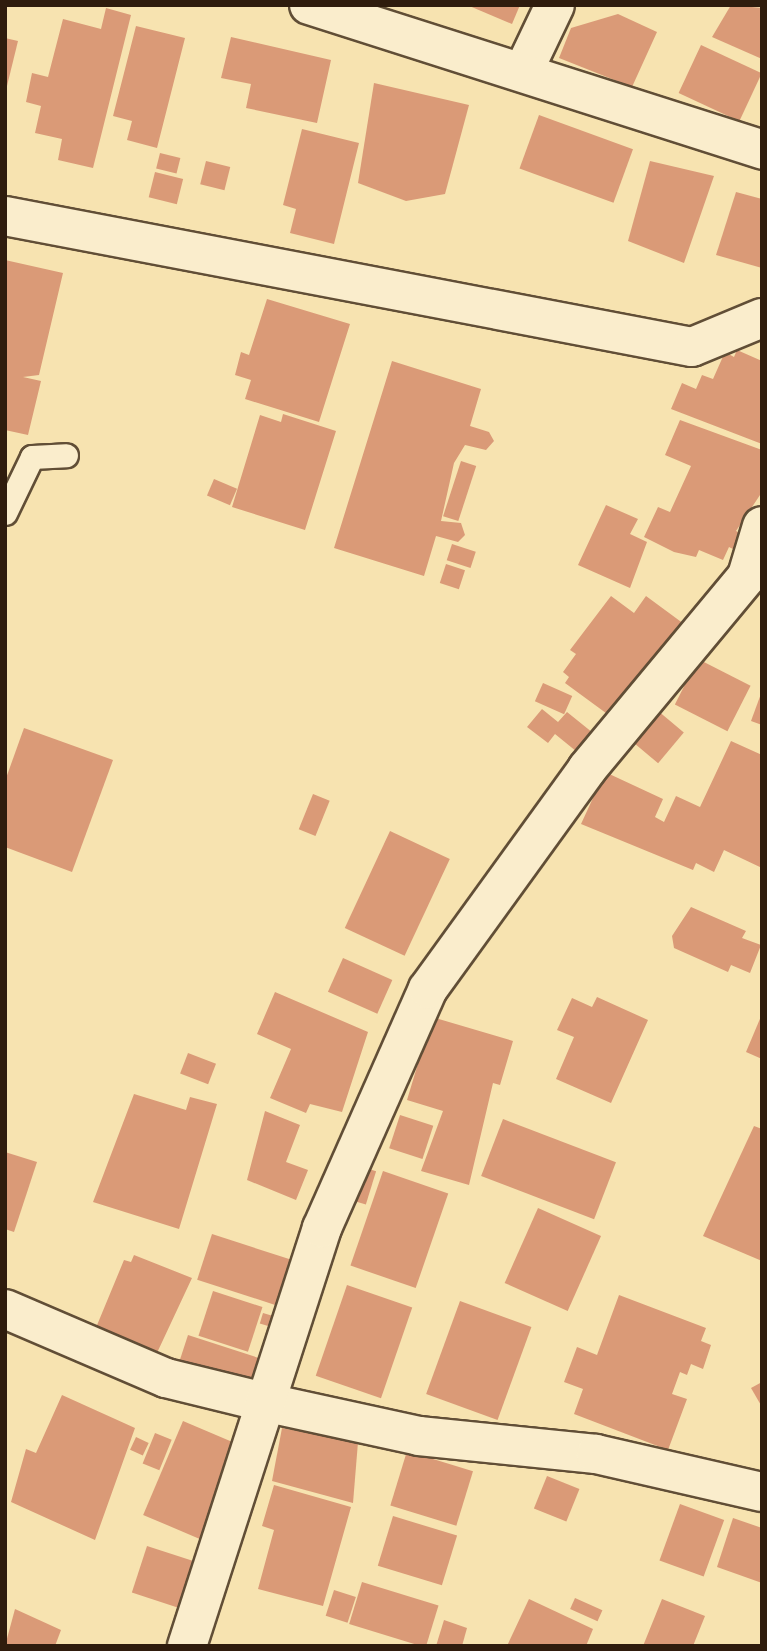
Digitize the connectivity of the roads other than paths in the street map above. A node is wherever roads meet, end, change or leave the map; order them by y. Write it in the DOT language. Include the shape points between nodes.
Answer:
graph roads {
  1 [pos="309,5"];
  2 [pos="555,5"];
  3 [pos="523,72"];
  4 [pos="762,149"];
  5 [pos="5,216"];
  6 [pos="762,318"];
  7 [pos="66,455"];
  8 [pos="5,513"];
  9 [pos="762,526"];
  10 [pos="5,1310"];
  11 [pos="268,1403"];
  12 [pos="762,1492"];
  13 [pos="187,1646"];
  1 -- 3 [label="street"];
  2 -- 3 [label="street"];
  3 -- 4 [label="street"];
  5 -- 6 [label="street" via="429,292 692,348"];
  7 -- 8 [label="lane" via="32,457"];
  9 -- 11 [label="street" via="747,576 587,769 428,989 322,1228"];
  10 -- 11 [label="street" via="166,1378"];
  11 -- 12 [label="street" via="419,1436 596,1454"];
  11 -- 13 [label="street"];
}
